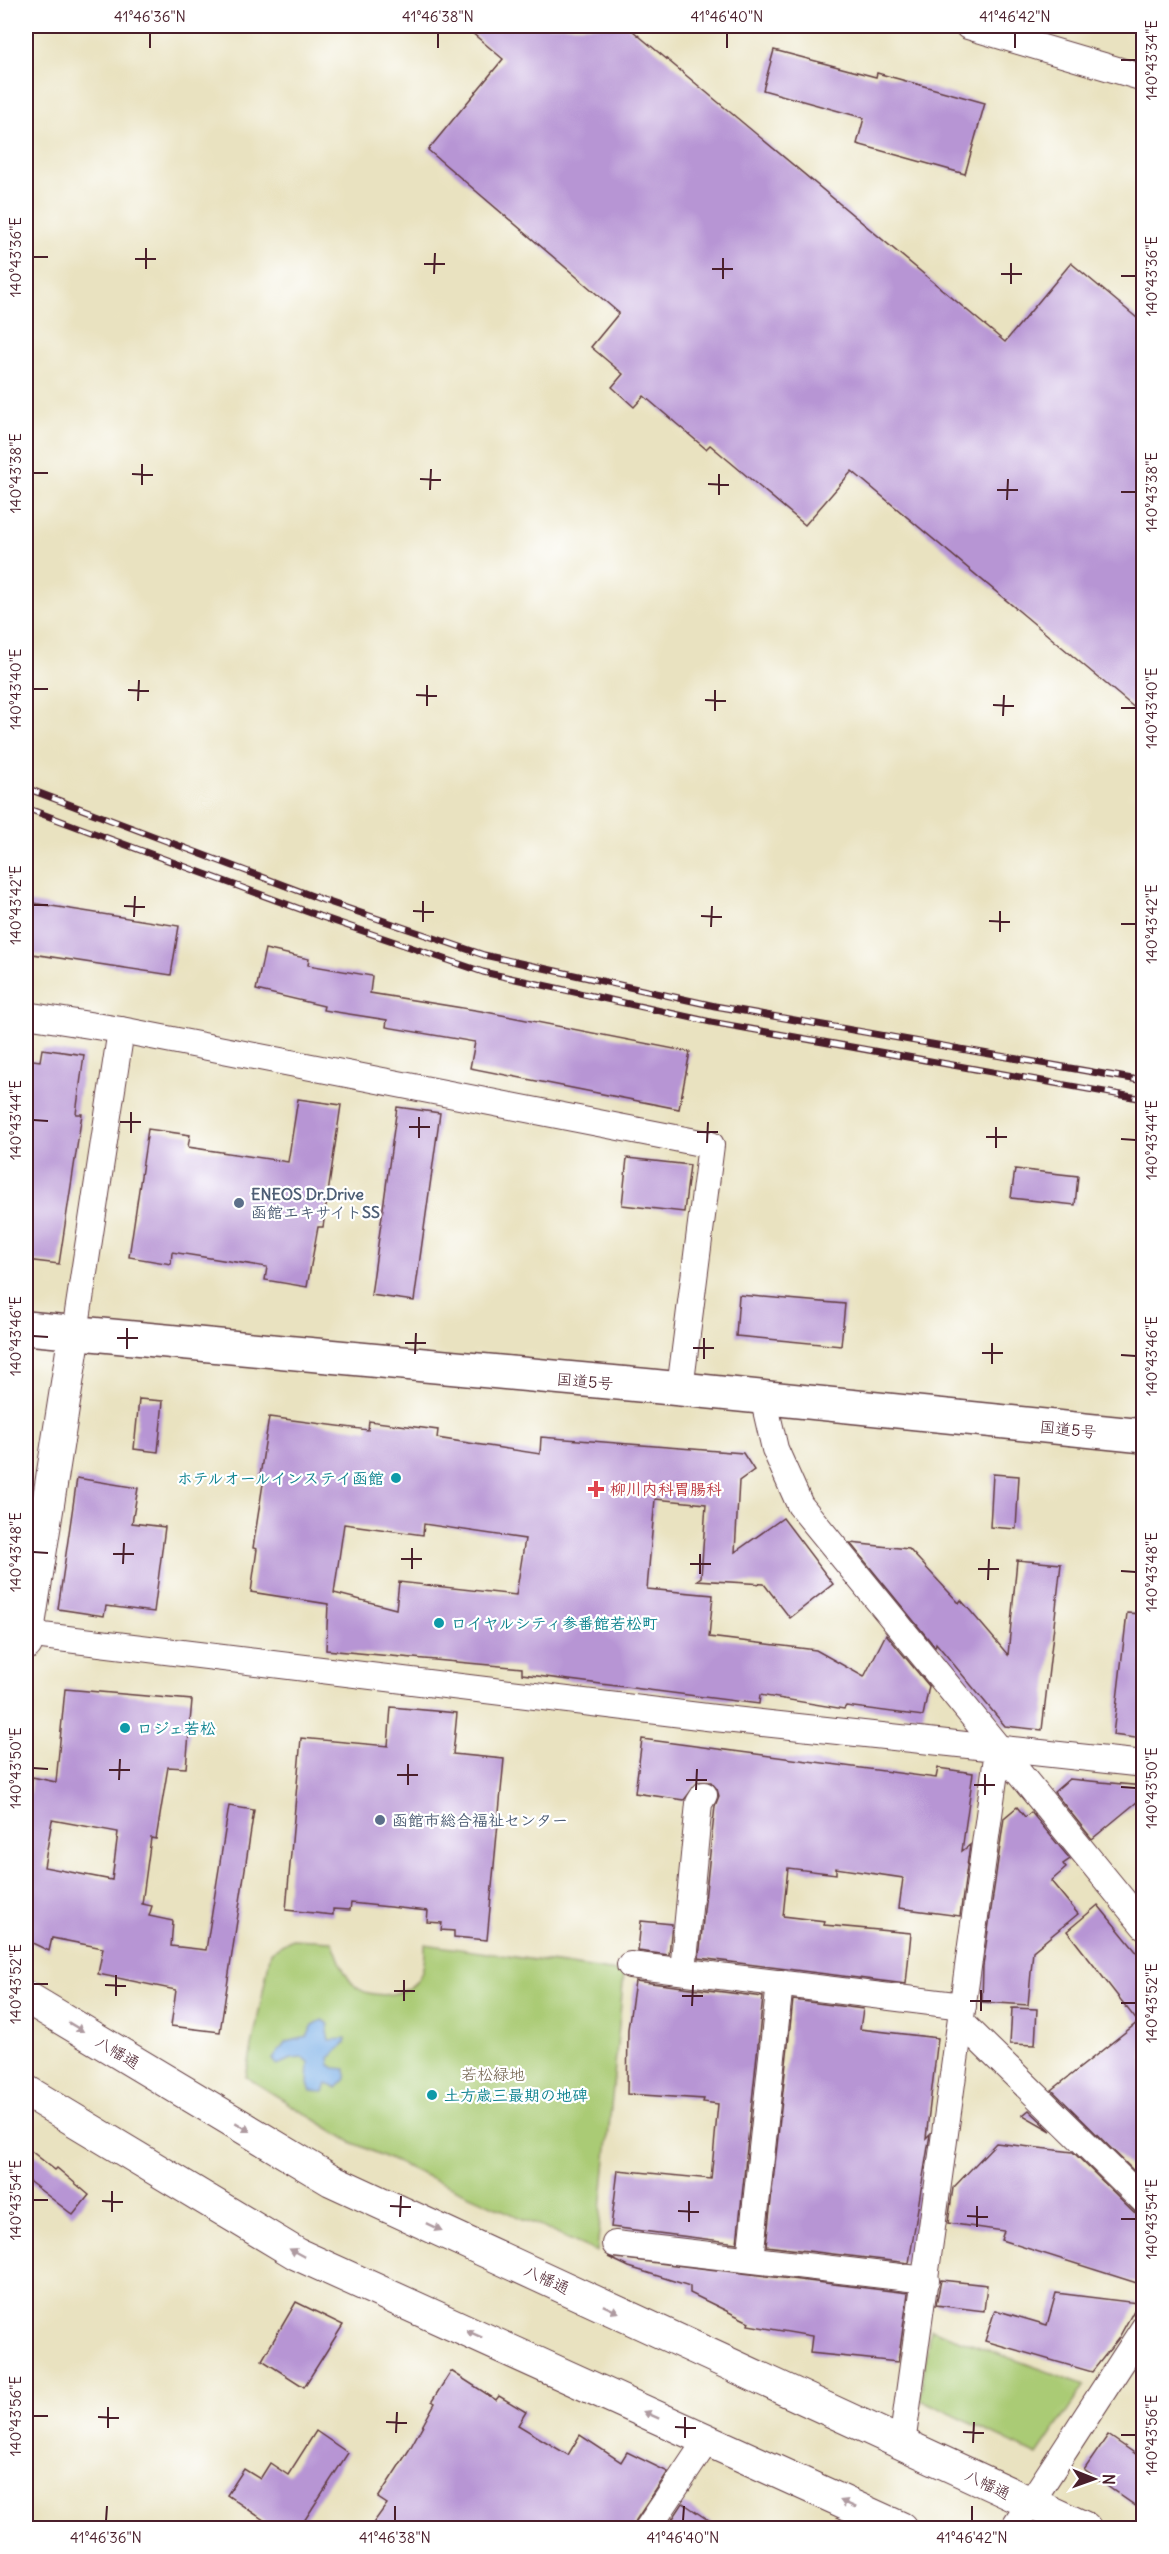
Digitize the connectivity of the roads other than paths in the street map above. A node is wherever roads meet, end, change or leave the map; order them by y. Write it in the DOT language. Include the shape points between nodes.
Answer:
graph roads {
  1 [pos="968,26"];
  2 [pos="1143,78"];
  3 [pos="26,1015"];
  4 [pos="121,1030"];
  5 [pos="26,1328"];
  6 [pos="75,1332"];
  7 [pos="680,1389"];
  8 [pos="763,1397"];
  9 [pos="1143,1436"];
  10 [pos="26,1638"];
  11 [pos="998,1750"];
  12 [pos="1143,1764"];
  13 [pos="704,1795"];
  14 [pos="1143,1926"];
  15 [pos="630,1965"];
  16 [pos="683,1971"];
  17 [pos="780,1983"];
  18 [pos="26,1997"];
  19 [pos="962,2014"];
  20 [pos="26,2091"];
  21 [pos="1143,2201"];
  22 [pos="615,2244"];
  23 [pos="750,2259"];
  24 [pos="926,2280"];
  25 [pos="1143,2328"];
  26 [pos="707,2440"];
  27 [pos="902,2444"];
  28 [pos="1022,2516"];
  29 [pos="648,2529"];
  30 [pos="901,2529"];
  31 [pos="1085,2529"];
  1 -- 2 [label="street"];
  3 -- 4 [label="street"];
  4 -- 6 [label="street"];
  4 -- 7 [label="street" via="711,1145"];
  5 -- 6 [label="highway, 国道5号"];
  6 -- 7 [label="highway, 国道5号"];
  6 -- 10 [label="street"];
  7 -- 8 [label="highway, 国道5号"];
  8 -- 9 [label="highway, 国道5号"];
  8 -- 11 [label="street" via="776,1449 800,1505"];
  10 -- 11 [label="street"];
  11 -- 12 [label="street"];
  11 -- 14 [label="street"];
  11 -- 19 [label="street"];
  13 -- 16 [label="street" via="699,1803"];
  15 -- 16 [label="street"];
  16 -- 17 [label="street"];
  17 -- 19 [label="street"];
  17 -- 23 [label="street"];
  18 -- 27 [label="street, 八幡通, one-way" via="331,2180"];
  19 -- 21 [label="street"];
  19 -- 24 [label="street"];
  26 -- 20 [label="street, one-way" via="297,2254"];
  22 -- 23 [label="street"];
  23 -- 24 [label="street"];
  24 -- 27 [label="street"];
  25 -- 28 [label="street"];
  26 -- 29 [label="street"];
  30 -- 26 [label="street, one-way"];
  27 -- 28 [label="street, 八幡通"];
  28 -- 31 [label="street, 八幡通"];
}
